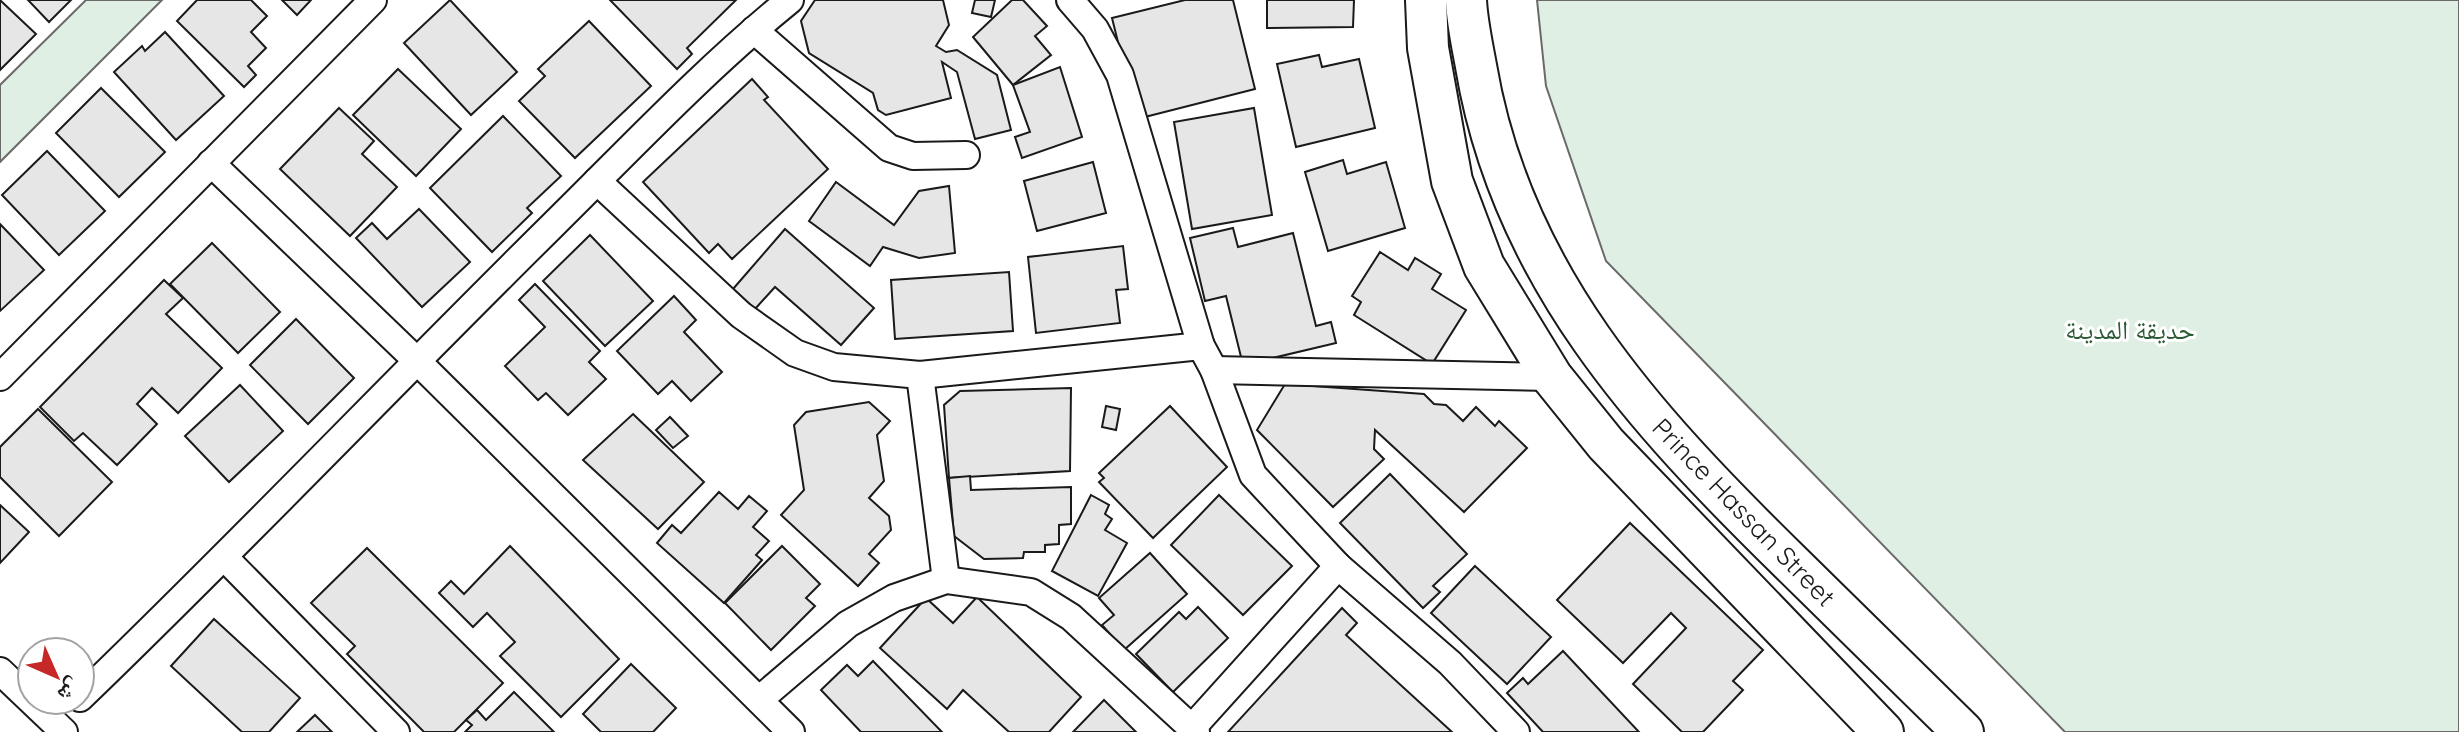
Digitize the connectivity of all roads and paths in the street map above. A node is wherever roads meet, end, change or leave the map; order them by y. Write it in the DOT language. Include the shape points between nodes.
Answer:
graph roads {
  1 [pos="373,0"];
  2 [pos="790,0"];
  3 [pos="1070,0"];
  4 [pos="1426,0"];
  5 [pos="1466,0"];
  6 [pos="754,30"];
  7 [pos="966,155"];
  8 [pos="211,163"];
  9 [pos="597,181"];
  10 [pos="1201,346"];
  11 [pos="416,360"];
  12 [pos="1214,370"];
  13 [pos="920,375"];
  14 [pos="0,377"];
  15 [pos="1552,377"];
  16 [pos="225,558"];
  17 [pos="1338,566"];
  18 [pos="946,580"];
  19 [pos="0,671"];
  20 [pos="96,683"];
  21 [pos="760,699"];
  22 [pos="59,727"];
  23 [pos="1194,730"];
  24 [pos="396,732"];
  25 [pos="791,732"];
  26 [pos="1516,732"];
  27 [pos="1883,732"];
  28 [pos="1963,732"];
  1 -- 8 [label="street"];
  2 -- 6 [label="street"];
  3 -- 10 [label="street" via="1095,29 1120,75"];
  4 -- 15 [label="main road, Prince Hassan Street" via="1428,48 1452,181 1484,266"];
  5 -- 28 [label="main road, Prince Hassan Street" via="1486,124 1520,220 1571,312 1616,376 1694,468"];
  6 -- 7 [label="street" via="889,148 913,156"];
  6 -- 9 [label="street"];
  8 -- 11 [label="street"];
  8 -- 14 [label="street"];
  9 -- 11 [label="street"];
  9 -- 13 [label="street" via="741,315 795,353 834,367"];
  10 -- 12 [label="street"];
  10 -- 13 [label="street"];
  11 -- 16 [label="street"];
  11 -- 21 [label="street"];
  12 -- 15 [label="street"];
  12 -- 17 [label="street" via="1253,475"];
  13 -- 18 [label="street"];
  15 -- 27 [label="main road, Prince Hassan Street" via="1606,444"];
  16 -- 20 [label="street"];
  16 -- 24 [label="street"];
  17 -- 23 [label="street"];
  17 -- 26 [label="street" via="1450,663"];
  18 -- 21 [label="street" via="894,598 848,624"];
  18 -- 23 [label="street" via="1031,592 1071,617"];
  19 -- 22 [label="street"];
  21 -- 25 [label="street"];
}
